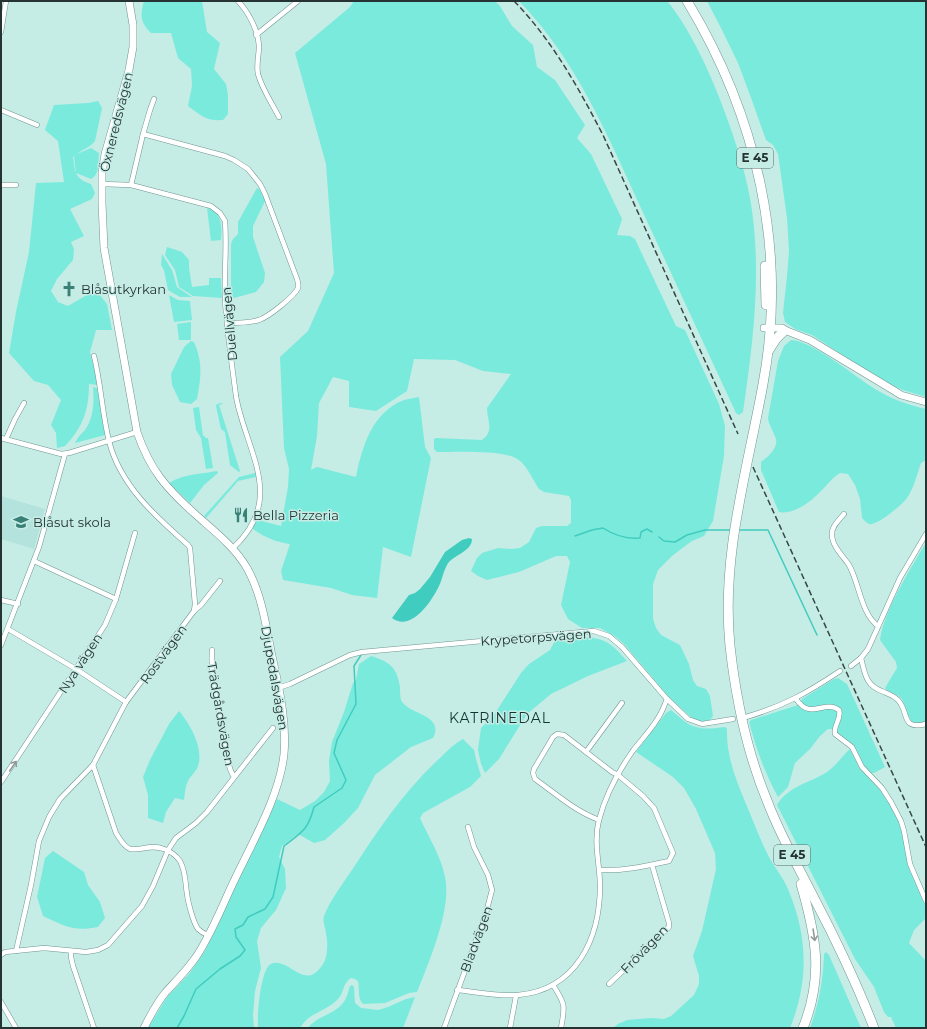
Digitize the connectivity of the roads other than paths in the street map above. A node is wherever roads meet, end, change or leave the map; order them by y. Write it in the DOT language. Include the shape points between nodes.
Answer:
graph roads {
  1 [pos="6,1"];
  2 [pos="129,1"];
  3 [pos="238,1"];
  4 [pos="298,1"];
  5 [pos="682,1"];
  6 [pos="687,1"];
  7 [pos="1,31"];
  8 [pos="256,35"];
  9 [pos="154,100"];
  10 [pos="1,110"];
  11 [pos="279,117"];
  12 [pos="37,125"];
  13 [pos="143,134"];
  14 [pos="102,184"];
  15 [pos="1,185"];
  16 [pos="16,185"];
  17 [pos="131,185"];
  18 [pos="228,323"];
  19 [pos="767,328"];
  20 [pos="785,332"];
  21 [pos="767,353"];
  22 [pos="94,356"];
  23 [pos="926,402"];
  24 [pos="24,403"];
  25 [pos="137,432"];
  26 [pos="1,438"];
  27 [pos="6,439"];
  28 [pos="109,441"];
  29 [pos="65,454"];
  30 [pos="844,514"];
  31 [pos="135,533"];
  32 [pos="926,534"];
  33 [pos="232,548"];
  34 [pos="34,561"];
  35 [pos="220,581"];
  36 [pos="116,599"];
  37 [pos="1,600"];
  38 [pos="18,604"];
  39 [pos="194,611"];
  40 [pos="878,626"];
  41 [pos="8,629"];
  42 [pos="1,645"];
  43 [pos="212,650"];
  44 [pos="861,658"];
  45 [pos="851,666"];
  46 [pos="76,669"];
  47 [pos="840,671"];
  48 [pos="278,688"];
  49 [pos="667,699"];
  50 [pos="796,699"];
  51 [pos="126,702"];
  52 [pos="622,703"];
  53 [pos="746,717"];
  54 [pos="733,720"];
  55 [pos="926,724"];
  56 [pos="274,728"];
  57 [pos="586,752"];
  58 [pos="93,765"];
  59 [pos="618,775"];
  60 [pos="234,777"];
  61 [pos="1,782"];
  62 [pos="599,820"];
  63 [pos="468,827"];
  64 [pos="168,850"];
  65 [pos="652,865"];
  66 [pos="600,870"];
  67 [pos="801,884"];
  68 [pos="926,901"];
  69 [pos="208,935"];
  70 [pos="16,951"];
  71 [pos="71,951"];
  72 [pos="1,955"];
  73 [pos="609,984"];
  74 [pos="553,985"];
  75 [pos="457,990"];
  76 [pos="516,996"];
  77 [pos="1,1002"];
  78 [pos="16,1028"];
  79 [pos="94,1028"];
  80 [pos="144,1028"];
  81 [pos="444,1028"];
  82 [pos="510,1028"];
  83 [pos="561,1028"];
  84 [pos="803,1028"];
  85 [pos="868,1028"];
  86 [pos="874,1028"];
  1 -- 7 [label="street"];
  2 -- 14 [label="street, Öxneredsvägen" via="133,34 131,62 106,154"];
  3 -- 8 [label="street" via="250,16"];
  4 -- 8 [label="street"];
  5 -- 19 [label="highway, E 45" via="725,83 748,149 762,227"];
  6 -- 19 [label="highway, E 45" via="709,38 737,100 764,197 772,284"];
  8 -- 11 [label="street" via="259,44 259,77"];
  9 -- 13 [label="street"];
  10 -- 12 [label="street"];
  13 -- 17 [label="street"];
  13 -- 18 [label="street" via="208,150 234,160 248,169 265,194 297,279 298,289 272,314 251,322"];
  14 -- 17 [label="street, Duellvägen"];
  14 -- 25 [label="street, Öxneredsvägen" via="104,248"];
  15 -- 16 [label="street"];
  17 -- 18 [label="street, Duellvägen" via="218,209 225,226"];
  18 -- 33 [label="street, Duellvägen" via="239,408 261,485 260,502 254,522"];
  19 -- 20 [label="street" via="778,327"];
  19 -- 21 [label="highway, E 45"];
  19 -- 67 [label="highway, E 45" via="729,530 724,635 733,703 756,787"];
  20 -- 21 [label="highway" via="776,339"];
  20 -- 23 [label="street" via="803,336 818,344 901,395"];
  21 -- 86 [label="highway, E 45" via="731,551 730,642 738,702 752,759 768,805 850,971"];
  22 -- 28 [label="street, Rostvägen"];
  24 -- 27 [label="street"];
  25 -- 28 [label="street"];
  25 -- 33 [label="street, Djupedalsvägen" via="148,460 162,481"];
  26 -- 27 [label="street"];
  27 -- 29 [label="street" via="56,454"];
  28 -- 29 [label="street"];
  28 -- 39 [label="street, Rostvägen" via="136,494 190,548"];
  29 -- 34 [label="street"];
  30 -- 40 [label="street" via="834,527 833,540 854,574 871,621"];
  31 -- 36 [label="street, Nya vägen"];
  32 -- 40 [label="street" via="900,578"];
  33 -- 48 [label="street, Djupedalsvägen" via="246,567 257,589"];
  34 -- 36 [label="street"];
  34 -- 38 [label="street"];
  35 -- 39 [label="street"];
  36 -- 46 [label="street, Nya vägen"];
  37 -- 38 [label="street"];
  38 -- 41 [label="street"];
  39 -- 51 [label="street, Rostvägen"];
  40 -- 44 [label="street"];
  41 -- 42 [label="street"];
  41 -- 46 [label="street"];
  43 -- 60 [label="street, Trädgårdsvägen" via="212,672 229,767"];
  44 -- 45 [label="street"];
  44 -- 55 [label="street" via="869,683 896,698 902,704 907,720 912,726"];
  46 -- 51 [label="street"];
  61 -- 46 [label="street, Nya vägen, one-way"];
  47 -- 50 [label="street"];
  48 -- 49 [label="street, Krypetorpsvägen" via="362,652 594,631 609,636 622,647"];
  48 -- 69 [label="street, Djupedalsvägen" via="285,736 280,776 272,801"];
  49 -- 54 [label="street, Krypetorpsvägen" via="688,719 697,723"];
  49 -- 59 [label="street" via="661,714"];
  50 -- 53 [label="street"];
  50 -- 68 [label="street" via="805,708 834,707 839,710 835,734 852,747 862,766 891,802 901,821 910,864"];
  51 -- 58 [label="street, Rostvägen"];
  52 -- 57 [label="street"];
  56 -- 60 [label="street"];
  57 -- 59 [label="street"];
  57 -- 62 [label="street" via="564,735 557,734 533,773 535,779 575,808"];
  58 -- 64 [label="street" via="116,833 122,843 136,850 152,847"];
  58 -- 70 [label="street, Rostvägen" via="60,799 45,825 39,841 32,885"];
  59 -- 62 [label="street"];
  59 -- 65 [label="street" via="654,808 673,853 669,861"];
  60 -- 64 [label="street" via="207,812 180,834"];
  62 -- 66 [label="street" via="596,846"];
  63 -- 75 [label="street, Bladvägen" via="492,890"];
  64 -- 69 [label="street" via="184,869 188,899 198,929"];
  64 -- 71 [label="street" via="142,906 113,940 98,950"];
  65 -- 66 [label="street" via="616,871"];
  65 -- 73 [label="street, Frövägen" via="669,927"];
  66 -- 74 [label="street" via="599,913 591,941 577,964"];
  67 -- 84 [label="highway, one-way" via="814,932 816,962 812,997"];
  67 -- 85 [label="highway, E 45" via="840,962"];
  69 -- 80 [label="street, Djupedalsvägen" via="189,967 158,1002"];
  70 -- 71 [label="street" via="52,948"];
  70 -- 72 [label="street"];
  71 -- 79 [label="street" via="73,966"];
  74 -- 76 [label="street"];
  74 -- 83 [label="street" via="564,1004"];
  75 -- 76 [label="street"];
  75 -- 81 [label="street, Bladvägen"];
  76 -- 82 [label="street"];
  77 -- 78 [label="street"];
}
